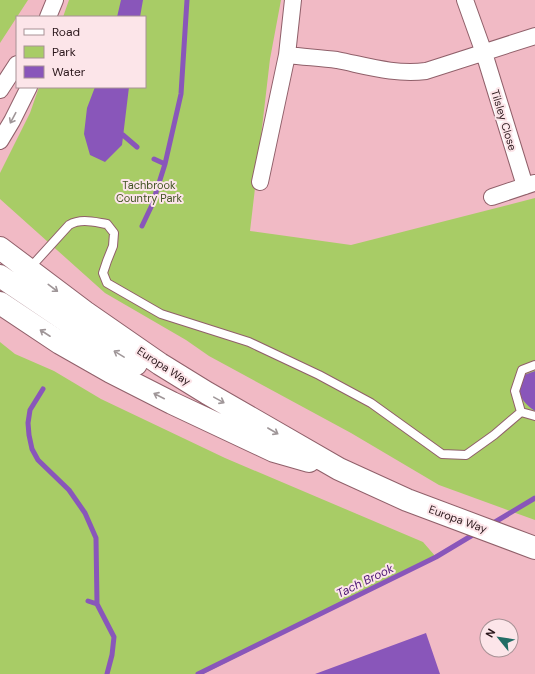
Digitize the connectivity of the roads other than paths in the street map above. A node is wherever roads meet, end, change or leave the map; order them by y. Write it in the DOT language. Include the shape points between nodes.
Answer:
graph roads {
  1 [pos="55,0"];
  2 [pos="293,0"];
  3 [pos="465,0"];
  4 [pos="48,16"];
  5 [pos="535,36"];
  6 [pos="484,53"];
  7 [pos="287,55"];
  8 [pos="16,66"];
  9 [pos="28,88"];
  10 [pos="0,90"];
  11 [pos="0,141"];
  12 [pos="260,182"];
  13 [pos="530,185"];
  14 [pos="492,197"];
  15 [pos="0,248"];
  16 [pos="29,269"];
  17 [pos="0,276"];
  18 [pos="0,303"];
  19 [pos="535,365"];
  20 [pos="521,412"];
  21 [pos="535,416"];
  22 [pos="252,441"];
  23 [pos="339,469"];
  24 [pos="527,545"];
  1 -- 4 [label="street"];
  2 -- 7 [label="street"];
  3 -- 6 [label="street, Tilsley Close"];
  5 -- 6 [label="street"];
  6 -- 7 [label="street" via="426,71 403,72 336,60"];
  6 -- 13 [label="street, Tilsley Close"];
  7 -- 12 [label="street"];
  8 -- 10 [label="street"];
  9 -- 11 [label="street, one-way"];
  13 -- 14 [label="street, Tilsley Close"];
  15 -- 16 [label="highway, Europa Way"];
  16 -- 20 [label="lane" via="74,222 81,220 107,224 114,234 113,246 103,273 107,284 161,314 249,342 319,374 371,403 442,454 466,455"];
  16 -- 23 [label="highway, Europa Way, one-way" via="160,364"];
  22 -- 17 [label="highway, one-way" via="178,390 80,330"];
  22 -- 18 [label="highway, Europa Way, one-way" via="111,372"];
  19 -- 20 [label="lane" via="522,370 515,391"];
  20 -- 21 [label="lane"];
  22 -- 23 [label="highway, Europa Way" via="274,451"];
  23 -- 24 [label="highway, Europa Way" via="407,500"];
}
